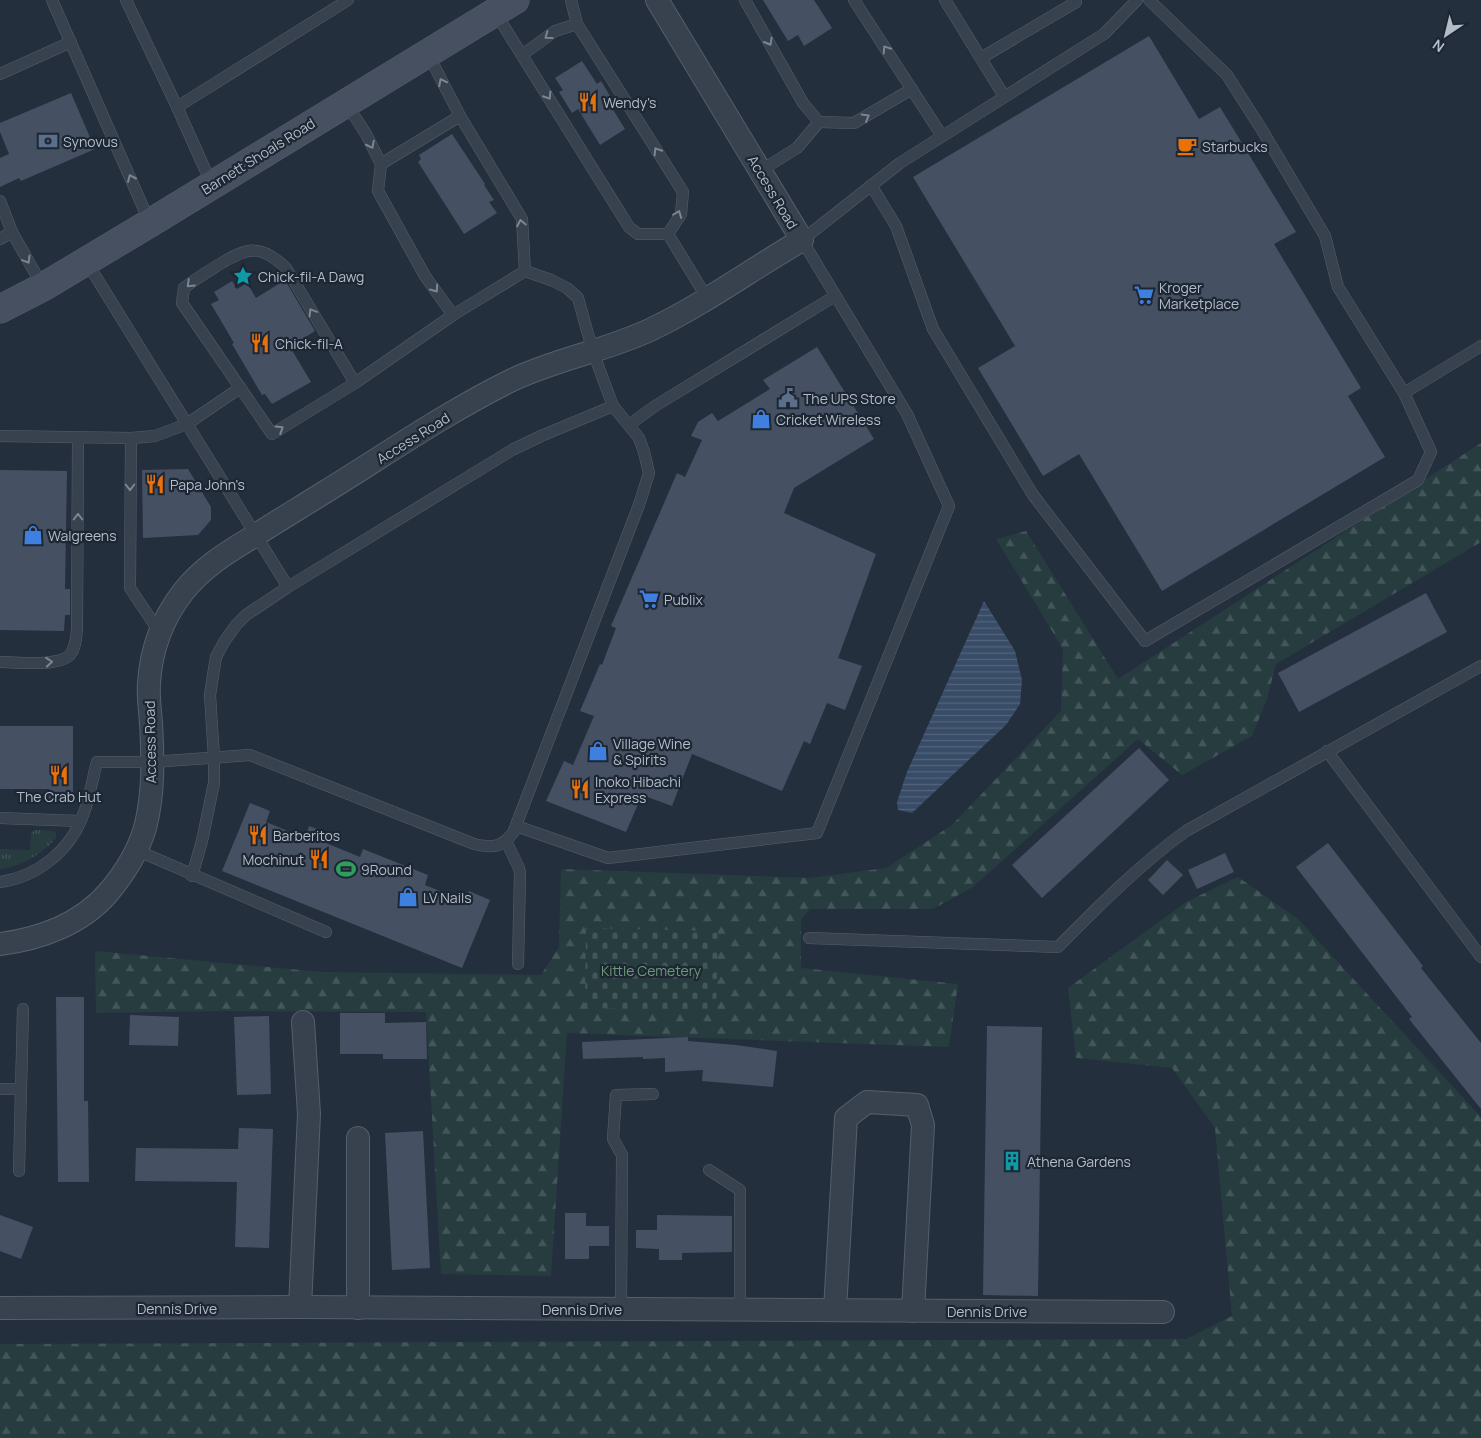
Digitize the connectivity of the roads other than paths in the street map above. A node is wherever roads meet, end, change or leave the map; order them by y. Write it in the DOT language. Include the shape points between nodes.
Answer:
graph roads {
  1 [pos="52,0"];
  2 [pos="126,0"];
  3 [pos="348,0"];
  4 [pos="571,0"];
  5 [pos="657,0"];
  6 [pos="745,0"];
  7 [pos="854,0"];
  8 [pos="945,0"];
  9 [pos="1137,0"];
  10 [pos="1149,0"];
  11 [pos="1076,2"];
  12 [pos="505,6"];
  13 [pos="577,24"];
  14 [pos="71,42"];
  15 [pos="428,54"];
  16 [pos="522,55"];
  17 [pos="981,58"];
  18 [pos="0,74"];
  19 [pos="912,89"];
  20 [pos="1004,96"];
  21 [pos="346,103"];
  22 [pos="177,107"];
  23 [pos="460,116"];
  24 [pos="819,122"];
  25 [pos="942,136"];
  26 [pos="381,164"];
  27 [pos="760,171"];
  28 [pos="212,185"];
  29 [pos="871,185"];
  30 [pos="0,201"];
  31 [pos="150,223"];
  32 [pos="12,232"];
  33 [pos="668,234"];
  34 [pos="0,238"];
  35 [pos="802,240"];
  36 [pos="86,261"];
  37 [pos="525,271"];
  38 [pos="44,287"];
  39 [pos="835,296"];
  40 [pos="707,298"];
  41 [pos="0,309"];
  42 [pos="453,315"];
  43 [pos="1481,346"];
  44 [pos="593,352"];
  45 [pos="355,383"];
  46 [pos="240,388"];
  47 [pos="1404,393"];
  48 [pos="613,406"];
  49 [pos="187,424"];
  50 [pos="629,425"];
  51 [pos="0,436"];
  52 [pos="78,437"];
  53 [pos="131,438"];
  54 [pos="255,535"];
  55 [pos="288,587"];
  56 [pos="160,633"];
  57 [pos="0,662"];
  58 [pos="1481,666"];
  59 [pos="1327,751"];
  60 [pos="214,758"];
  61 [pos="152,762"];
  62 [pos="0,818"];
  63 [pos="80,821"];
  64 [pos="516,826"];
  65 [pos="506,841"];
  66 [pos="136,850"];
  67 [pos="192,876"];
  68 [pos="0,882"];
  69 [pos="326,932"];
  70 [pos="810,938"];
  71 [pos="0,944"];
  72 [pos="1481,957"];
  73 [pos="518,964"];
  74 [pos="23,1009"];
  75 [pos="302,1022"];
  76 [pos="0,1089"];
  77 [pos="21,1089"];
  78 [pos="653,1094"];
  79 [pos="358,1138"];
  80 [pos="709,1170"];
  81 [pos="19,1171"];
  82 [pos="0,1308"];
  83 [pos="300,1308"];
  84 [pos="358,1308"];
  85 [pos="621,1309"];
  86 [pos="740,1310"];
  87 [pos="835,1310"];
  88 [pos="913,1311"];
  89 [pos="1163,1312"];
  1 -- 14 [label="lane"];
  2 -- 22 [label="lane"];
  3 -- 22 [label="lane"];
  4 -- 13 [label="lane"];
  5 -- 27 [label="street, Access Road"];
  6 -- 24 [label="lane, one-way" via="804,103"];
  19 -- 7 [label="lane, one-way"];
  8 -- 17 [label="lane"];
  9 -- 20 [label="lane" via="1104,34"];
  10 -- 47 [label="lane" via="1226,74 1325,236 1338,287"];
  11 -- 17 [label="lane"];
  12 -- 15 [label="main road, Barnett Shoals Road"];
  12 -- 16 [label="lane"];
  13 -- 16 [label="lane, one-way" via="555,31"];
  33 -- 13 [label="lane, one-way" via="681,214 682,192"];
  14 -- 18 [label="lane"];
  31 -- 14 [label="lane, one-way"];
  15 -- 21 [label="main road, Barnett Shoals Road"];
  23 -- 15 [label="lane, one-way"];
  16 -- 33 [label="lane, one-way" via="629,227 638,234"];
  17 -- 20 [label="lane"];
  24 -- 19 [label="lane, one-way" via="854,123"];
  19 -- 25 [label="lane"];
  20 -- 25 [label="lane"];
  21 -- 26 [label="lane, one-way"];
  21 -- 28 [label="main road, Barnett Shoals Road"];
  22 -- 28 [label="lane"];
  23 -- 26 [label="lane"];
  37 -- 23 [label="lane, one-way" via="522,219"];
  24 -- 27 [label="lane" via="797,148"];
  25 -- 29 [label="lane"];
  26 -- 42 [label="lane, one-way" via="378,191 426,276"];
  27 -- 35 [label="street, Access Road"];
  28 -- 31 [label="main road, Barnett Shoals Road"];
  29 -- 35 [label="lane"];
  29 -- 47 [label="lane" via="896,226 933,329 1033,495 1145,641 1418,480 1431,452"];
  30 -- 32 [label="lane"];
  31 -- 36 [label="main road, Barnett Shoals Road"];
  32 -- 34 [label="lane"];
  32 -- 38 [label="lane, one-way"];
  33 -- 40 [label="lane"];
  35 -- 39 [label="lane"];
  35 -- 40 [label="street, Access Road"];
  36 -- 38 [label="main road, Barnett Shoals Road"];
  36 -- 49 [label="lane"];
  37 -- 42 [label="lane"];
  37 -- 44 [label="lane" via="567,288 578,298"];
  38 -- 41 [label="main road, Barnett Shoals Road"];
  39 -- 50 [label="lane"];
  39 -- 64 [label="lane" via="907,414 948,506 817,833 608,858"];
  40 -- 44 [label="street, Access Road" via="651,329"];
  42 -- 45 [label="lane"];
  43 -- 47 [label="lane"];
  44 -- 48 [label="lane"];
  44 -- 54 [label="street, Access Road" via="512,380"];
  46 -- 45 [label="lane, one-way" via="272,434"];
  45 -- 46 [label="lane, one-way" via="286,268 274,257 249,250 239,252 195,279 184,288 182,303"];
  46 -- 49 [label="lane"];
  48 -- 50 [label="lane"];
  48 -- 55 [label="lane" via="512,450"];
  49 -- 53 [label="lane" via="155,436"];
  49 -- 54 [label="lane"];
  50 -- 64 [label="lane" via="644,452 649,472"];
  51 -- 52 [label="lane"];
  52 -- 53 [label="lane"];
  57 -- 52 [label="lane, one-way" via="61,661 75,646"];
  53 -- 56 [label="lane, one-way" via="130,588"];
  54 -- 55 [label="lane"];
  54 -- 56 [label="street, Access Road" via="215,560 198,576 172,608"];
  55 -- 60 [label="lane" via="246,615 216,657 210,695"];
  56 -- 61 [label="street, Access Road" via="148,686"];
  58 -- 59 [label="lane"];
  59 -- 70 [label="lane" via="1186,831 1156,852 1058,947"];
  59 -- 72 [label="lane"];
  60 -- 61 [label="lane"];
  60 -- 65 [label="lane" via="250,755 474,844 487,847"];
  60 -- 67 [label="lane" via="212,799"];
  61 -- 63 [label="lane" via="97,762"];
  61 -- 66 [label="street, Access Road" via="149,812"];
  62 -- 63 [label="lane"];
  63 -- 68 [label="lane" via="68,842 47,864 16,880"];
  64 -- 65 [label="lane"];
  65 -- 73 [label="lane" via="520,874"];
  66 -- 67 [label="lane"];
  66 -- 71 [label="street, Access Road" via="120,878 87,912 41,936"];
  67 -- 69 [label="lane"];
  74 -- 77 [label="lane"];
  75 -- 83 [label="street" via="308,1114"];
  76 -- 77 [label="lane"];
  77 -- 81 [label="lane"];
  78 -- 85 [label="lane" via="616,1095 613,1138 622,1155"];
  79 -- 84 [label="street"];
  80 -- 86 [label="lane" via="740,1190"];
  82 -- 83 [label="street, Dennis Drive"];
  83 -- 84 [label="street, Dennis Drive"];
  84 -- 85 [label="street, Dennis Drive"];
  85 -- 86 [label="street, Dennis Drive"];
  86 -- 87 [label="street, Dennis Drive"];
  87 -- 88 [label="street, Dennis Drive"];
  87 -- 88 [label="street" via="846,1118 867,1102 916,1105 922,1125"];
  88 -- 89 [label="street, Dennis Drive"];
}
